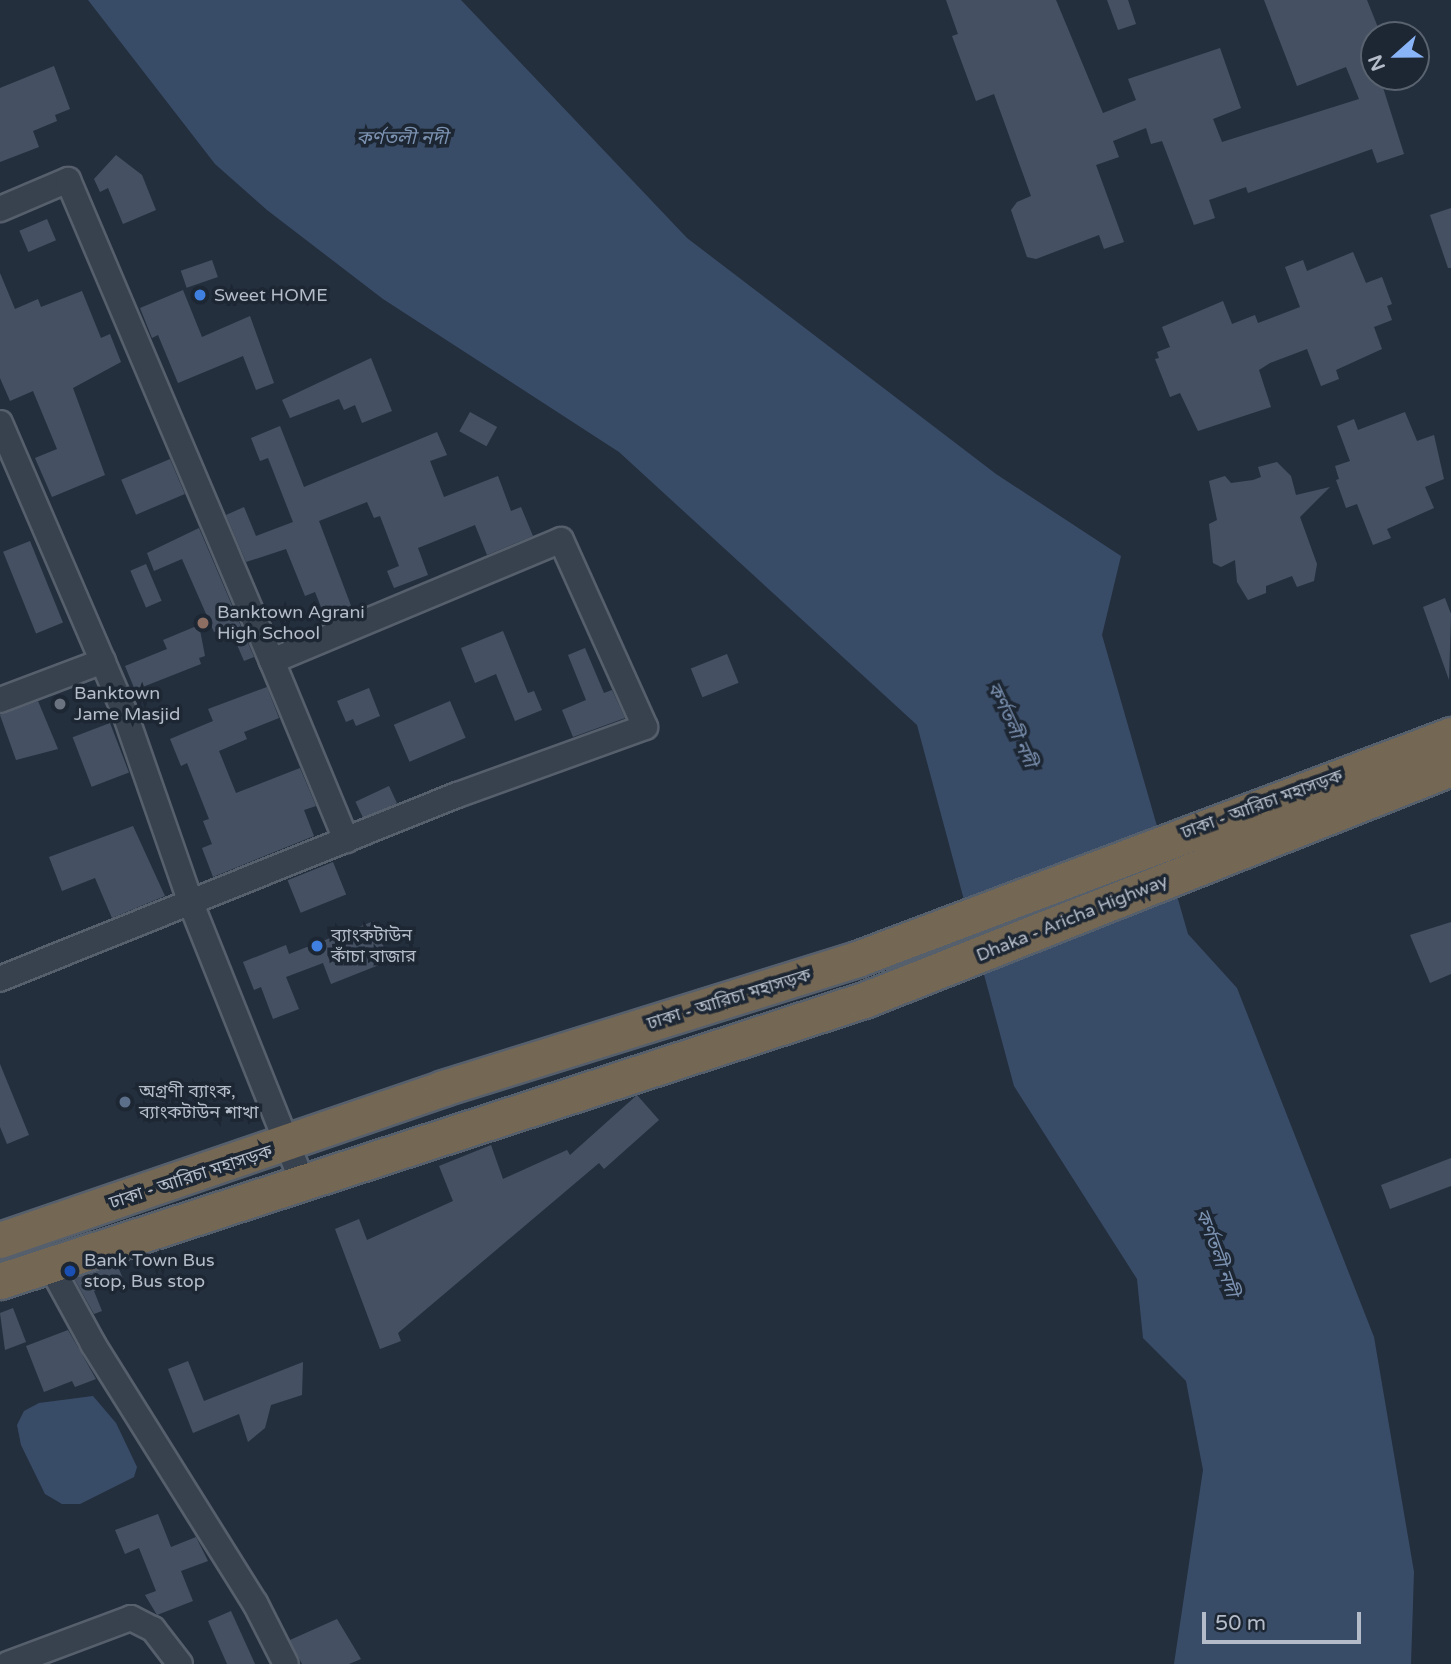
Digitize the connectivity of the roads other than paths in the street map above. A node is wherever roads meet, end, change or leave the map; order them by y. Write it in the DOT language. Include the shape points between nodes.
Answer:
graph roads {
  1 [pos="0,208"];
  2 [pos="3,437"];
  3 [pos="103,660"];
  4 [pos="272,661"];
  5 [pos="0,700"];
  6 [pos="1451,735"];
  7 [pos="1451,768"];
  8 [pos="346,840"];
  9 [pos="190,901"];
  10 [pos="0,979"];
  11 [pos="864,1000"];
  12 [pos="288,1145"];
  13 [pos="302,1180"];
  14 [pos="1,1237"];
  15 [pos="50,1265"];
  16 [pos="8,1278"];
  17 [pos="8,1664"];
  18 [pos="180,1664"];
  19 [pos="286,1664"];
  1 -- 4 [label="street" via="68,180"];
  2 -- 3 [label="street"];
  3 -- 5 [label="street"];
  3 -- 9 [label="street"];
  4 -- 8 [label="street"];
  4 -- 8 [label="street" via="561,540 645,727"];
  6 -- 12 [label="highway, ঢাকা - আরিচা মহাসড়ক" via="857,959 443,1088"];
  7 -- 11 [label="highway, Dhaka - Aricha Highway"];
  8 -- 9 [label="street"];
  9 -- 10 [label="street"];
  9 -- 12 [label="street"];
  11 -- 13 [label="highway, ঢাকা - আরিচা মহাসড়ক"];
  12 -- 13 [label="street"];
  12 -- 14 [label="highway, ঢাকা - আরিচা মহাসড়ক"];
  13 -- 15 [label="highway, ঢাকা - আরিচা মহাসড়ক"];
  14 -- 16 [label="street"];
  15 -- 16 [label="highway, ঢাকা - আরিচা মহাসড়ক"];
  15 -- 19 [label="street" via="93,1344 255,1603"];
  17 -- 18 [label="street" via="131,1618 153,1629"];
}
